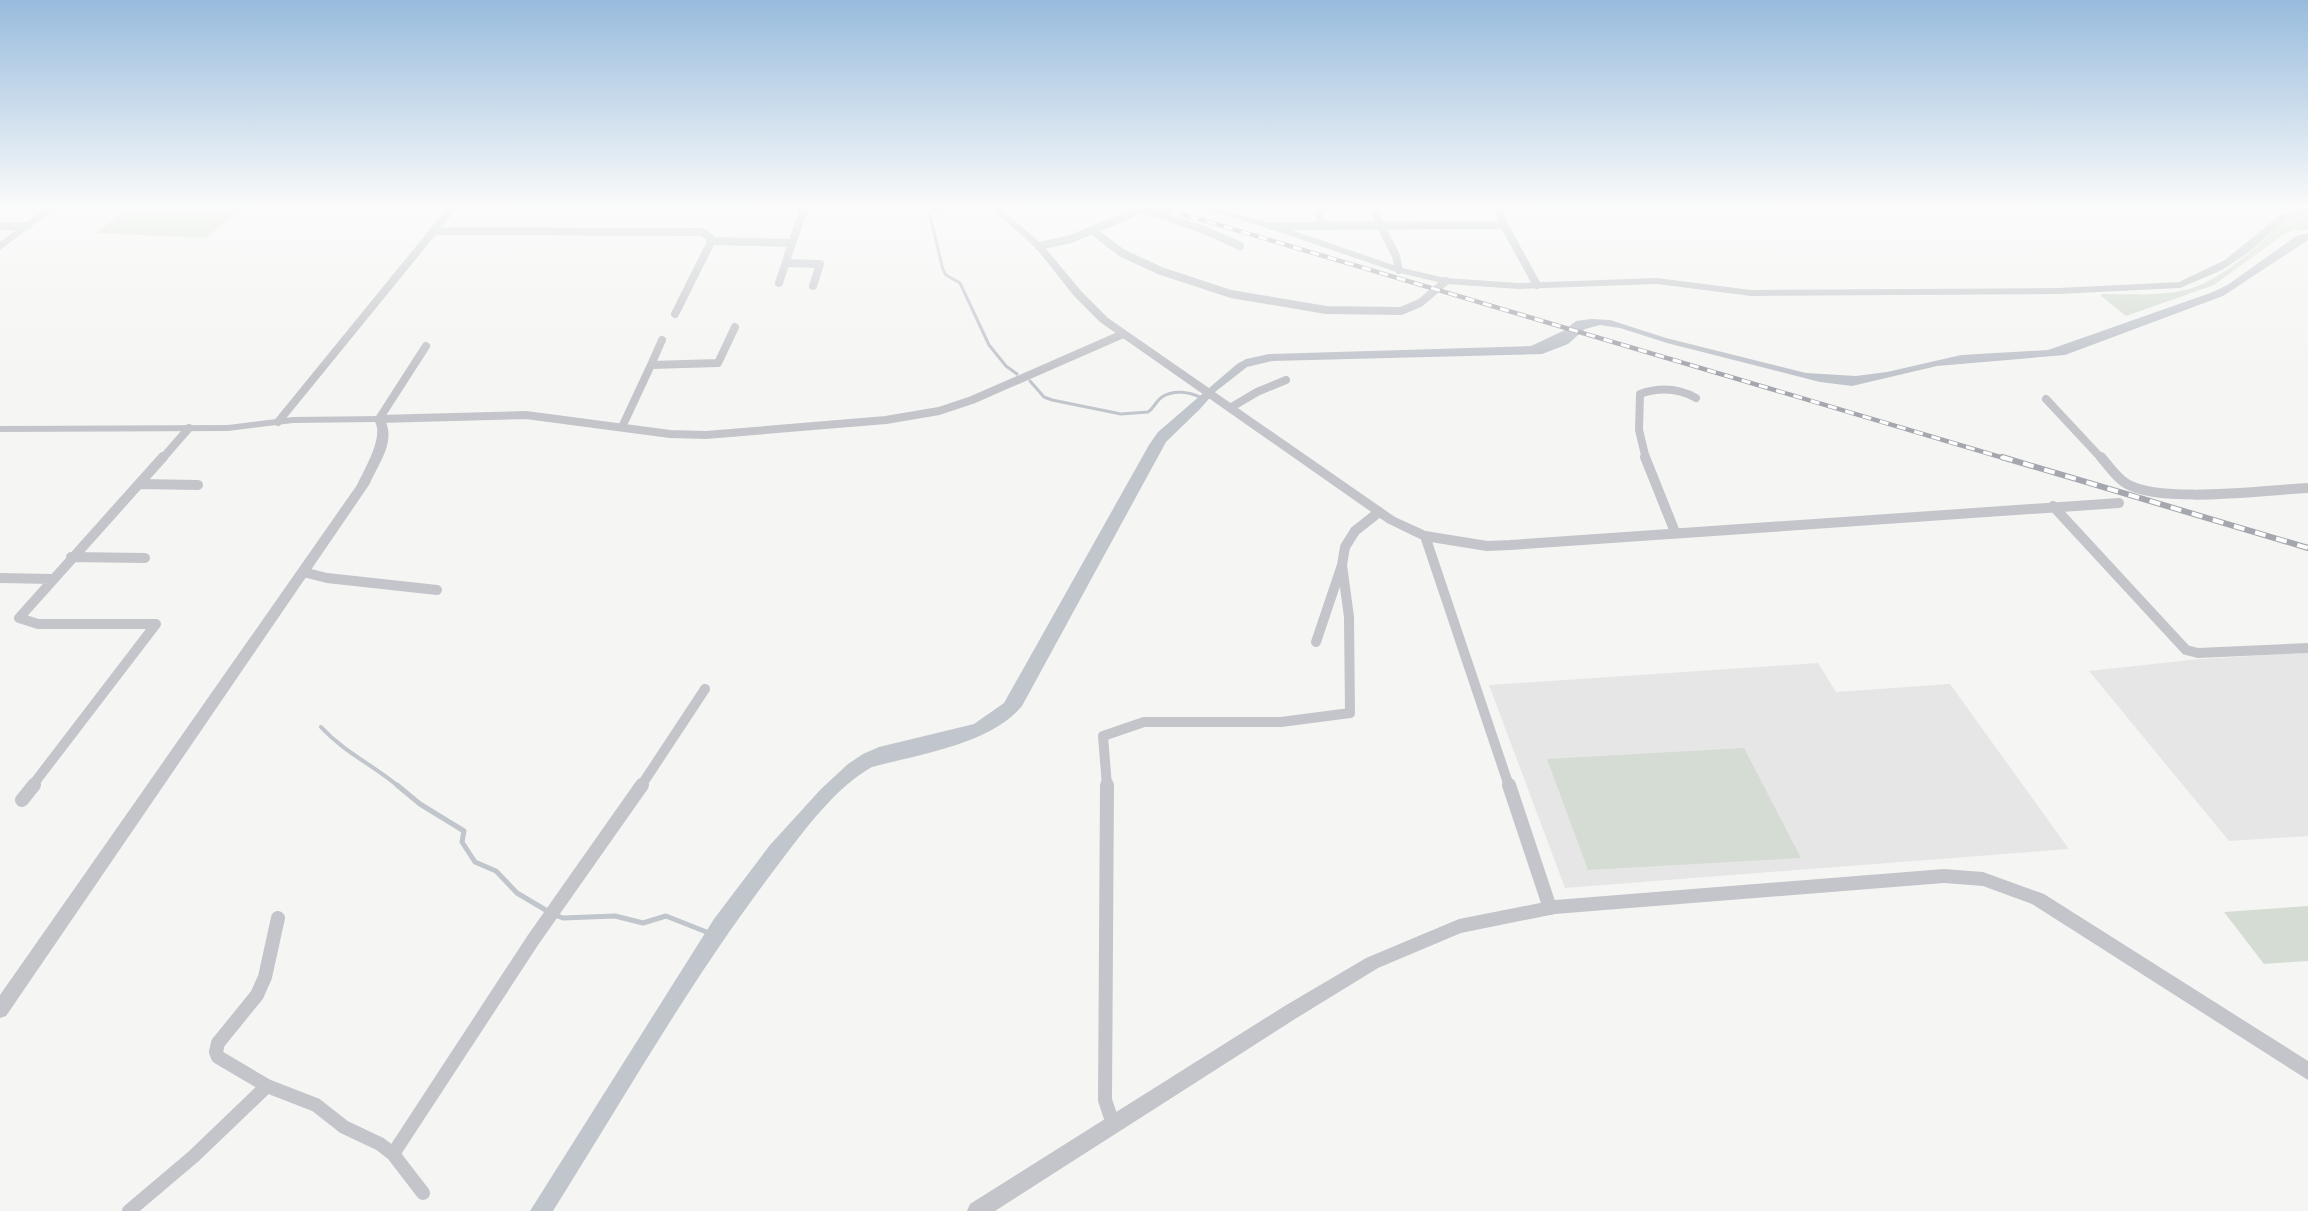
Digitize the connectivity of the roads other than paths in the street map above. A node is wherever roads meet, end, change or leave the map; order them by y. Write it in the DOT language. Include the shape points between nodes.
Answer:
graph roads {
  1 [pos="787,262"];
  2 [pos="408,263"];
  3 [pos="700,263"];
  4 [pos="795,263"];
  5 [pos="1053,263"];
  6 [pos="1142,263"];
  7 [pos="1378,263"];
  8 [pos="1398,263"];
  9 [pos="1525,263"];
  10 [pos="2227,263"];
  11 [pos="1400,270"];
  12 [pos="1446,281"];
  13 [pos="779,283"];
  14 [pos="1538,285"];
  15 [pos="813,286"];
  16 [pos="675,314"];
  17 [pos="735,327"];
  18 [pos="1123,334"];
  19 [pos="662,340"];
  20 [pos="426,346"];
  21 [pos="651,365"];
  22 [pos="1286,380"];
  23 [pos="1695,398"];
  24 [pos="2046,399"];
  25 [pos="1225,404"];
  26 [pos="379,419"];
  27 [pos="278,422"];
  28 [pos="189,428"];
  29 [pos="622,428"];
  30 [pos="0,429"];
  31 [pos="139,484"];
  32 [pos="198,484"];
  33 [pos="2308,488"];
  34 [pos="2119,503"];
  35 [pos="2053,506"];
  36 [pos="1379,512"];
  37 [pos="1675,532"];
  38 [pos="1425,536"];
  39 [pos="71,557"];
  40 [pos="145,558"];
  41 [pos="1342,564"];
  42 [pos="303,573"];
  43 [pos="0,578"];
  44 [pos="52,579"];
  45 [pos="437,590"];
  46 [pos="1316,642"];
  47 [pos="2308,648"];
  48 [pos="705,689"];
  49 [pos="22,800"];
  50 [pos="1550,908"];
  51 [pos="278,918"];
  52 [pos="0,1010"];
  53 [pos="2308,1071"];
  54 [pos="267,1086"];
  55 [pos="1113,1124"];
  56 [pos="393,1154"];
  57 [pos="423,1193"];
  58 [pos="129,1211"];
  59 [pos="977,1211"];
  1 -- 13 [label="street"];
  2 -- 27 [label="street"];
  3 -- 16 [label="street"];
  4 -- 15 [label="street" via="820,264"];
  5 -- 18 [label="street" via="1092,309"];
  6 -- 12 [label="street" via="1231,294 1326,310 1401,311 1420,303"];
  7 -- 11 [label="street"];
  8 -- 11 [label="street"];
  9 -- 14 [label="street"];
  10 -- 14 [label="street" via="2196,281 2180,285 2058,291 1751,292 1657,281"];
  11 -- 12 [label="street"];
  12 -- 14 [label="street"];
  17 -- 21 [label="street" via="718,363"];
  18 -- 25 [label="street"];
  18 -- 29 [label="street" via="972,400 915,416 706,435"];
  19 -- 21 [label="street"];
  20 -- 26 [label="street"];
  21 -- 29 [label="street"];
  22 -- 25 [label="street"];
  23 -- 37 [label="street" via="1682,391 1648,391 1640,394 1637,411 1640,447"];
  24 -- 33 [label="street" via="2126,484 2142,490 2176,494"];
  25 -- 36 [label="street"];
  26 -- 27 [label="street"];
  26 -- 29 [label="street" via="526,416"];
  26 -- 42 [label="street" via="384,438 363,485"];
  27 -- 28 [label="street"];
  28 -- 30 [label="street"];
  28 -- 31 [label="street"];
  31 -- 32 [label="street"];
  31 -- 39 [label="street"];
  34 -- 35 [label="street"];
  35 -- 37 [label="street"];
  35 -- 47 [label="street" via="2186,650 2198,653"];
  36 -- 38 [label="street"];
  36 -- 41 [label="street" via="1355,531 1345,547"];
  37 -- 38 [label="street" via="1487,546"];
  38 -- 50 [label="street"];
  39 -- 40 [label="street"];
  39 -- 44 [label="street"];
  41 -- 46 [label="street"];
  41 -- 55 [label="street" via="1349,617 1350,713 1281,722 1144,722 1103,736 1107,775 1105,1100"];
  42 -- 45 [label="street"];
  42 -- 52 [label="street"];
  43 -- 44 [label="street"];
  44 -- 49 [label="street" via="19,618 38,624 156,624"];
  48 -- 56 [label="street"];
  50 -- 53 [label="street" via="1944,876 1983,879 2038,899"];
  50 -- 55 [label="street" via="1460,926 1372,963"];
  51 -- 54 [label="street" via="257,995 218,1043 216,1052 218,1057"];
  54 -- 56 [label="street" via="316,1105 344,1127"];
  54 -- 58 [label="street"];
  55 -- 59 [label="street"];
  56 -- 57 [label="street"];
}
